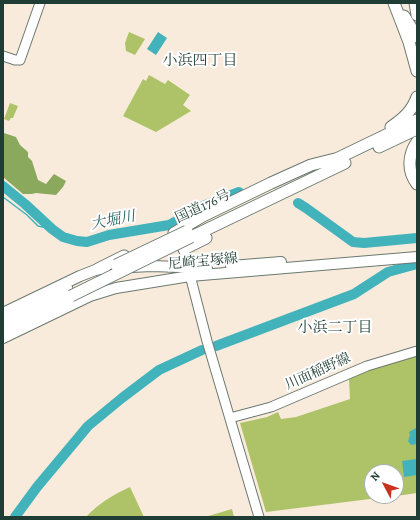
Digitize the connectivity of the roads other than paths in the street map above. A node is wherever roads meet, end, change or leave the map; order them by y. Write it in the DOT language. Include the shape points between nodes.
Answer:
graph roads {
  1 [pos="40,3"];
  2 [pos="415,3"];
  3 [pos="395,6"];
  4 [pos="417,15"];
  5 [pos="417,37"];
  6 [pos="3,56"];
  7 [pos="417,70"];
  8 [pos="417,97"];
  9 [pos="417,120"];
  10 [pos="417,129"];
  11 [pos="417,142"];
  12 [pos="358,150"];
  13 [pos="334,169"];
  14 [pos="417,184"];
  15 [pos="186,233"];
  16 [pos="184,249"];
  17 [pos="417,251"];
  18 [pos="417,257"];
  19 [pos="98,269"];
  20 [pos="189,272"];
  21 [pos="69,293"];
  22 [pos="3,313"];
  23 [pos="3,322"];
  24 [pos="3,331"];
  25 [pos="3,338"];
  26 [pos="417,351"];
  27 [pos="230,418"];
  28 [pos="259,517"];
  1 -- 6 [label="street" via="20,60"];
  2 -- 4 [label="highway"];
  3 -- 5 [label="highway" via="406,18"];
  3 -- 7 [label="highway"];
  8 -- 12 [label="highway" via="410,111 402,119"];
  9 -- 12 [label="highway, 国道176号"];
  10 -- 13 [label="highway, 国道176号"];
  11 -- 14 [label="highway" via="411,155 410,166"];
  12 -- 15 [label="highway, 国道176号"];
  13 -- 15 [label="highway, 国道176号"];
  13 -- 16 [label="highway" via="319,184"];
  15 -- 16 [label="street"];
  15 -- 19 [label="highway"];
  15 -- 21 [label="highway, 国道176号, bridge"];
  16 -- 20 [label="street"];
  17 -- 20 [label="main road, 尼崎宝塚線"];
  18 -- 20 [label="main road, 尼崎宝塚線"];
  19 -- 20 [label="main road, 尼崎宝塚線" via="152,266"];
  19 -- 22 [label="main road, 尼崎宝塚線"];
  20 -- 25 [label="main road, 尼崎宝塚線" via="90,296"];
  20 -- 27 [label="street"];
  21 -- 23 [label="highway, 国道176号"];
  21 -- 24 [label="highway, 国道176号"];
  26 -- 27 [label="street, 川面稲野線" via="367,366 270,407"];
  27 -- 28 [label="street"];
}
